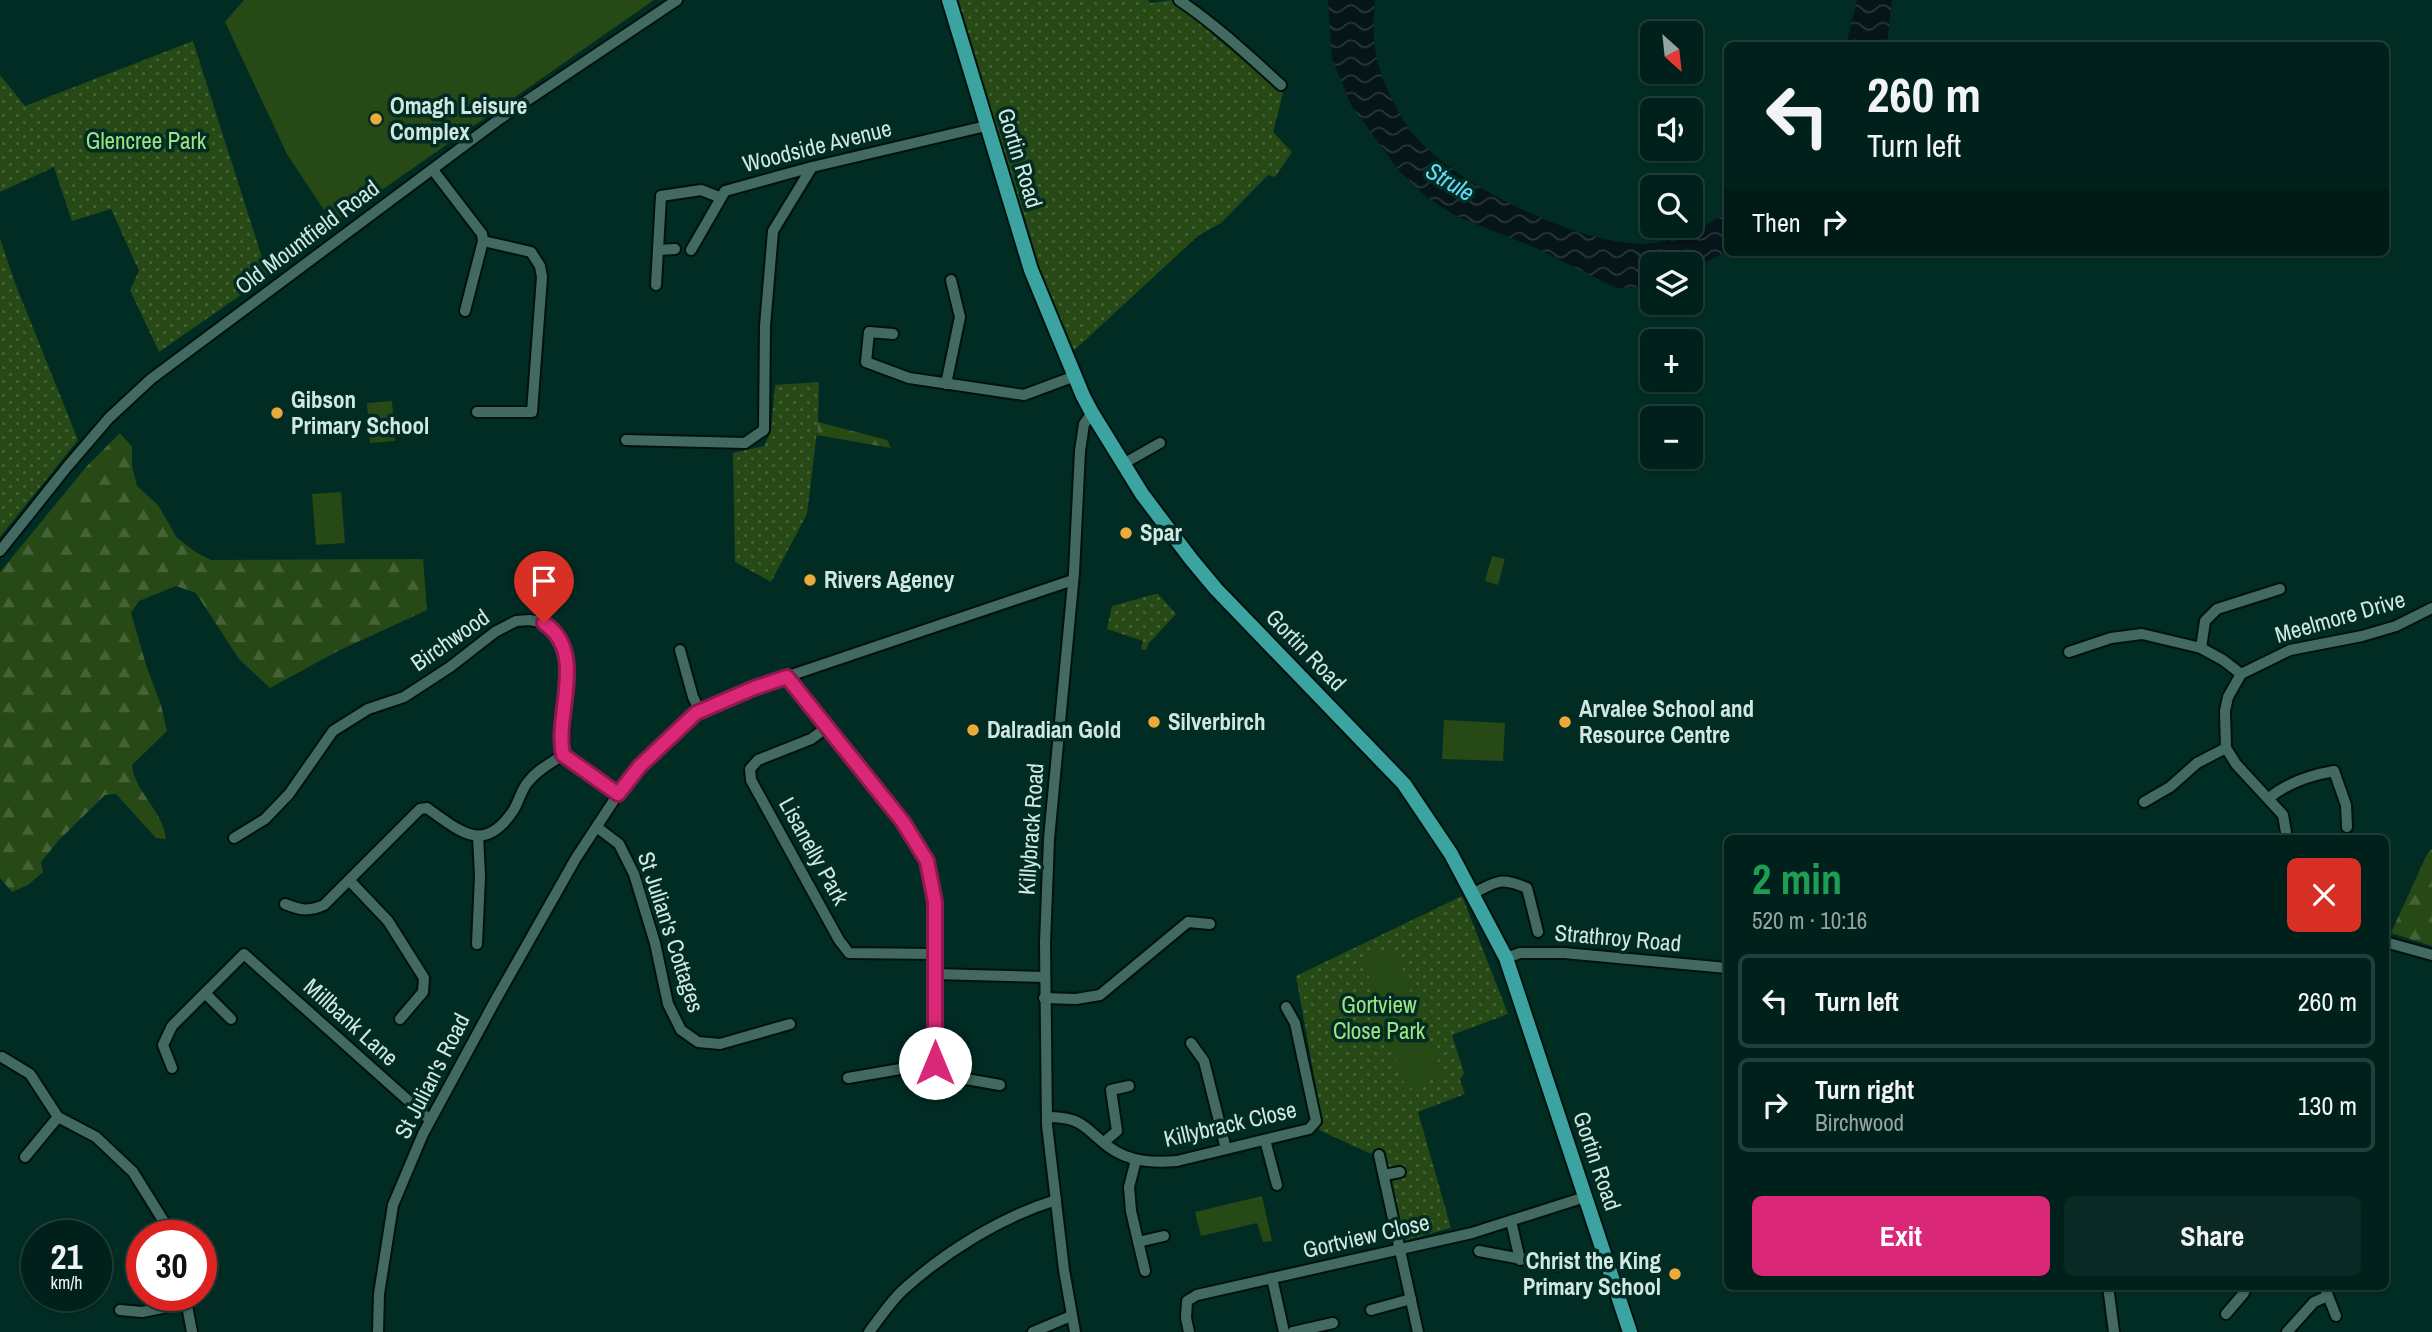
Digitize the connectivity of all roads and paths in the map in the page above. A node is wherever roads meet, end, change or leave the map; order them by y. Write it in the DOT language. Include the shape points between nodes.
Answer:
graph roads {
  1 [pos="677,0"];
  2 [pos="949,0"];
  3 [pos="1179,0"];
  4 [pos="1281,85"];
  5 [pos="986,126"];
  6 [pos="812,167"];
  7 [pos="433,170"];
  8 [pos="719,197"];
  9 [pos="484,241"];
  10 [pos="675,249"];
  11 [pos="658,250"];
  12 [pos="691,250"];
  13 [pos="951,280"];
  14 [pos="656,285"];
  15 [pos="465,312"];
  16 [pos="893,334"];
  17 [pos="1075,376"];
  18 [pos="946,384"];
  19 [pos="477,412"];
  20 [pos="1092,413"];
  21 [pos="626,440"];
  22 [pos="1160,443"];
  23 [pos="1123,464"];
  24 [pos="0,551"];
  25 [pos="1073,580"];
  26 [pos="2280,589"];
  27 [pos="2432,608"];
  28 [pos="2201,648"];
  29 [pos="680,650"];
  30 [pos="2069,653"];
  31 [pos="2241,674"];
  32 [pos="787,677"];
  33 [pos="700,711"];
  34 [pos="826,727"];
  35 [pos="2226,748"];
  36 [pos="563,755"];
  37 [pos="618,794"];
  38 [pos="2269,798"];
  39 [pos="2144,802"];
  40 [pos="2347,827"];
  41 [pos="598,828"];
  42 [pos="2286,835"];
  43 [pos="478,836"];
  44 [pos="234,838"];
  45 [pos="350,881"];
  46 [pos="1472,894"];
  47 [pos="285,904"];
  48 [pos="1210,924"];
  49 [pos="1538,932"];
  50 [pos="2389,943"];
  51 [pos="477,944"];
  52 [pos="934,954"];
  53 [pos="2432,955"];
  54 [pos="1506,958"];
  55 [pos="1724,968"];
  56 [pos="934,974"];
  57 [pos="1045,977"];
  58 [pos="205,993"];
  59 [pos="1044,998"];
  60 [pos="1286,1007"];
  61 [pos="231,1019"];
  62 [pos="400,1019"];
  63 [pos="790,1024"];
  64 [pos="1191,1043"];
  65 [pos="2,1056"];
  66 [pos="935,1063"];
  67 [pos="172,1068"];
  68 [pos="848,1078"];
  69 [pos="1000,1085"];
  70 [pos="1129,1086"];
  71 [pos="58,1117"];
  72 [pos="1047,1117"];
  73 [pos="430,1120"];
  74 [pos="1265,1140"];
  75 [pos="1104,1142"];
  76 [pos="1226,1149"];
  77 [pos="1379,1156"];
  78 [pos="25,1157"];
  79 [pos="1136,1160"];
  80 [pos="1400,1172"];
  81 [pos="1384,1175"];
  82 [pos="1277,1185"];
  83 [pos="1584,1197"];
  84 [pos="1056,1200"];
  85 [pos="163,1220"];
  86 [pos="1511,1221"];
  87 [pos="1164,1236"];
  88 [pos="1138,1242"];
  89 [pos="1400,1249"];
  90 [pos="1479,1251"];
  91 [pos="1520,1260"];
  92 [pos="1559,1266"];
  93 [pos="1145,1271"];
  94 [pos="1272,1278"];
  95 [pos="2109,1290"];
  96 [pos="2245,1290"];
  97 [pos="2326,1291"];
  98 [pos="1411,1299"];
  99 [pos="120,1310"];
  100 [pos="1371,1310"];
  101 [pos="126,1311"];
  102 [pos="188,1311"];
  103 [pos="2226,1314"];
  104 [pos="1071,1316"];
  105 [pos="2336,1316"];
  106 [pos="1333,1323"];
  107 [pos="192,1332"];
  108 [pos="378,1332"];
  109 [pos="869,1332"];
  110 [pos="1033,1332"];
  111 [pos="1075,1332"];
  112 [pos="1189,1332"];
  113 [pos="1284,1332"];
  114 [pos="1293,1332"];
  115 [pos="1418,1332"];
  116 [pos="1630,1332"];
  117 [pos="2114,1332"];
  118 [pos="2287,1332"];
  1 -- 7 [label="street, Old Mountfield Road"];
  2 -- 5 [label="main road, Gortin Road"];
  3 -- 4 [label="street"];
  5 -- 6 [label="street, Woodside Avenue"];
  5 -- 17 [label="main road, Gortin Road" via="1031,270"];
  6 -- 8 [label="street, Woodside Avenue" via="725,191"];
  6 -- 21 [label="street" via="773,231 765,326 764,430 745,443"];
  7 -- 9 [label="street"];
  7 -- 24 [label="street, Old Mountfield Road" via="151,379 109,418"];
  8 -- 11 [label="street" via="701,190 661,197"];
  8 -- 12 [label="street, Woodside Avenue"];
  9 -- 15 [label="street"];
  9 -- 19 [label="street" via="531,253 542,277 532,412"];
  10 -- 11 [label="street"];
  11 -- 14 [label="street"];
  13 -- 18 [label="street" via="960,317"];
  16 -- 18 [label="street" via="869,332 866,362 909,378"];
  17 -- 18 [label="street" via="1024,395"];
  17 -- 20 [label="main road, Gortin Road"];
  20 -- 23 [label="main road, Gortin Road"];
  20 -- 25 [label="street, Killybrack Road" via="1084,424 1080,451"];
  22 -- 23 [label="street"];
  23 -- 46 [label="main road, Gortin Road" via="1216,589 1404,784"];
  25 -- 32 [label="street"];
  25 -- 57 [label="street, Killybrack Road" via="1049,839"];
  26 -- 28 [label="street" via="2217,609 2205,621"];
  27 -- 31 [label="street, Meelmore Drive" via="2396,626 2290,650"];
  28 -- 30 [label="street" via="2142,634 2111,638"];
  28 -- 31 [label="street"];
  29 -- 33 [label="street"];
  31 -- 35 [label="street" via="2225,710"];
  32 -- 33 [label="street"];
  32 -- 34 [label="street"];
  33 -- 37 [label="street, St Julian's Road" via="640,766"];
  34 -- 52 [label="street" via="903,822 927,861 935,902"];
  34 -- 52 [label="street, Lisanelly Park" via="811,739 758,760 750,769 751,780 849,953"];
  35 -- 38 [label="street"];
  35 -- 39 [label="street"];
  36 -- 37 [label="street"];
  36 -- 43 [label="street" via="527,782 502,825"];
  36 -- 44 [label="street, Birchwood" via="567,668 563,641 544,623 516,621 404,697 368,709 333,731 289,794 265,819"];
  37 -- 41 [label="street, St Julian's Road"];
  38 -- 40 [label="street" via="2314,774 2334,771 2346,805"];
  38 -- 42 [label="street" via="2283,815"];
  41 -- 63 [label="street, St Julian's Cottages" via="619,844 634,874 668,1004 681,1030 698,1042 720,1044"];
  41 -- 73 [label="street, St Julian's Road" via="576,858"];
  43 -- 45 [label="street" via="464,834 427,808 420,809"];
  43 -- 51 [label="street"];
  45 -- 47 [label="street" via="313,910"];
  45 -- 62 [label="street" via="388,921 424,978 423,992"];
  46 -- 49 [label="street" via="1509,880 1527,888"];
  46 -- 54 [label="main road, Gortin Road"];
  48 -- 59 [label="street" via="1188,922 1100,995"];
  50 -- 53 [label="street"];
  52 -- 56 [label="street"];
  54 -- 55 [label="street, Strathroy Road" via="1520,953 1564,953"];
  54 -- 83 [label="main road, Gortin Road"];
  56 -- 57 [label="street"];
  56 -- 66 [label="street"];
  57 -- 59 [label="street, Killybrack Road"];
  58 -- 61 [label="street"];
  58 -- 67 [label="street" via="167,1035 163,1045"];
  58 -- 73 [label="street, Millbank Lane" via="244,954"];
  59 -- 72 [label="street, Killybrack Road"];
  60 -- 74 [label="street, Killybrack Close" via="1295,1023 1316,1121 1309,1129"];
  64 -- 76 [label="street" via="1204,1061"];
  65 -- 71 [label="street" via="30,1074"];
  66 -- 68 [label="street"];
  66 -- 69 [label="street" via="944,1075"];
  70 -- 75 [label="street" via="1111,1090 1117,1131"];
  71 -- 78 [label="street"];
  71 -- 85 [label="street" via="96,1137 133,1172"];
  72 -- 75 [label="street, Killybrack Close" via="1066,1117 1086,1125"];
  72 -- 84 [label="street, Killybrack Road"];
  73 -- 108 [label="street, St Julian's Road" via="393,1205"];
  74 -- 76 [label="street, Killybrack Close"];
  74 -- 82 [label="street"];
  75 -- 79 [label="street, Killybrack Close"];
  76 -- 79 [label="street, Killybrack Close" via="1177,1161"];
  77 -- 81 [label="street"];
  79 -- 88 [label="street" via="1129,1187"];
  80 -- 81 [label="street"];
  81 -- 89 [label="street"];
  83 -- 86 [label="street, Gortview Close"];
  83 -- 116 [label="main road, Gortin Road"];
  84 -- 104 [label="street, Killybrack Road"];
  84 -- 109 [label="street" via="1006,1220 953,1251 902,1291"];
  86 -- 89 [label="street, Gortview Close"];
  86 -- 91 [label="street"];
  87 -- 88 [label="street"];
  88 -- 93 [label="street"];
  89 -- 94 [label="street, Gortview Close"];
  89 -- 98 [label="street"];
  90 -- 91 [label="street"];
  91 -- 92 [label="street"];
  94 -- 112 [label="street, Gortview Close" via="1187,1301"];
  94 -- 113 [label="street"];
  95 -- 117 [label="street"];
  96 -- 103 [label="street"];
  97 -- 105 [label="street"];
  97 -- 118 [label="street"];
  98 -- 100 [label="street"];
  98 -- 115 [label="street"];
  99 -- 101 [label="street"];
  102 -- 107 [label="street"];
  104 -- 110 [label="street"];
  104 -- 111 [label="street, Killybrack Road"];
  106 -- 114 [label="street"];
}
